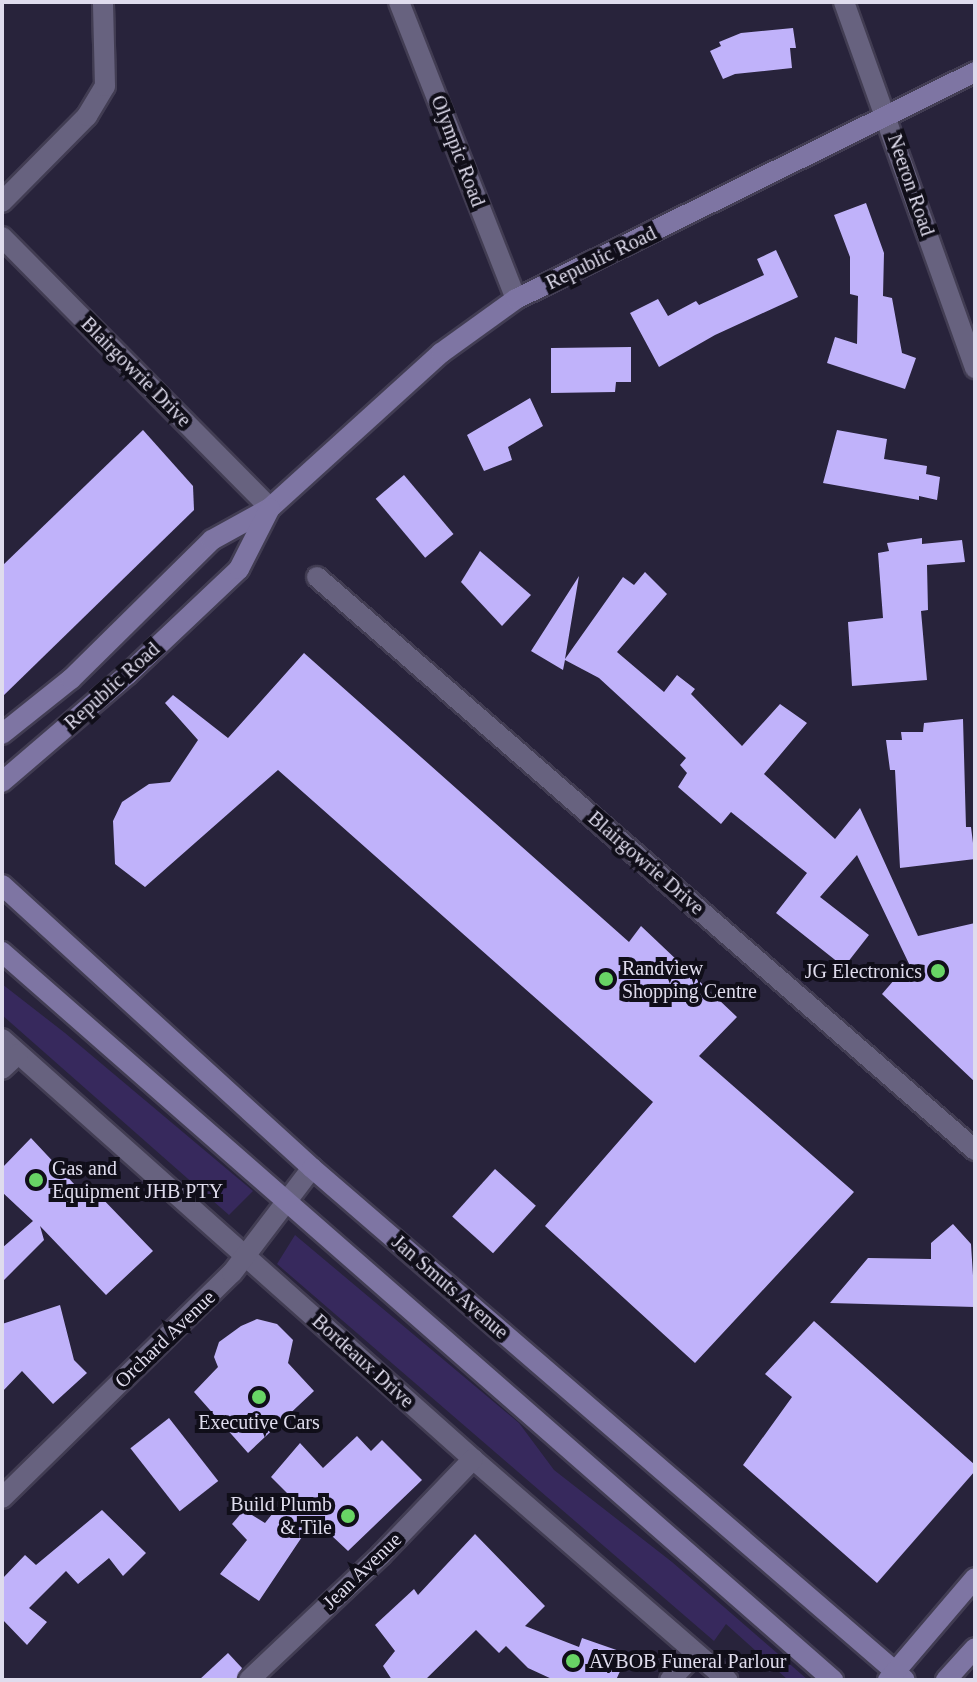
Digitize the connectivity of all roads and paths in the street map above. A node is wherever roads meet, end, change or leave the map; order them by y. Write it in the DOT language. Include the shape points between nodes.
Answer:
graph roads {
  1 [pos="103,2"];
  2 [pos="399,2"];
  3 [pos="844,2"];
  4 [pos="975,72"];
  5 [pos="886,115"];
  6 [pos="2,202"];
  7 [pos="2,237"];
  8 [pos="516,299"];
  9 [pos="975,368"];
  10 [pos="270,508"];
  11 [pos="317,577"];
  12 [pos="2,734"];
  13 [pos="2,782"];
  14 [pos="2,885"];
  15 [pos="2,952"];
  16 [pos="2,970"];
  17 [pos="65,1006"];
  18 [pos="2,1039"];
  19 [pos="18,1054"];
  20 [pos="2,1069"];
  21 [pos="975,1150"];
  22 [pos="312,1168"];
  23 [pos="284,1202"];
  24 [pos="244,1255"];
  25 [pos="473,1459"];
  26 [pos="2,1498"];
  27 [pos="975,1578"];
  28 [pos="975,1648"];
  29 [pos="696,1653"];
  30 [pos="896,1677"];
  31 [pos="249,1680"];
  32 [pos="670,1680"];
  33 [pos="727,1680"];
  34 [pos="833,1680"];
  35 [pos="946,1680"];
  1 -- 6 [label="street" via="105,86 87,116"];
  2 -- 8 [label="street, Olympic Road"];
  3 -- 5 [label="street, Neeron Road"];
  4 -- 5 [label="main road, Republic Road"];
  5 -- 8 [label="main road, Republic Road"];
  5 -- 9 [label="street, Neeron Road"];
  7 -- 10 [label="street, Blairgowrie Drive"];
  8 -- 10 [label="main road, Republic Road" via="441,353"];
  10 -- 12 [label="main road, Republic Road" via="212,540 71,679"];
  10 -- 13 [label="main road, Republic Road" via="239,569"];
  11 -- 21 [label="street, Blairgowrie Drive"];
  14 -- 22 [label="main road, Jan Smuts Avenue"];
  15 -- 17 [label="main road"];
  16 -- 17 [label="main road"];
  17 -- 23 [label="main road"];
  18 -- 19 [label="street, Bordeaux Drive"];
  19 -- 20 [label="street"];
  19 -- 24 [label="street, Bordeaux Drive"];
  22 -- 23 [label="street, Orchard Avenue"];
  22 -- 30 [label="main road, Jan Smuts Avenue"];
  23 -- 24 [label="street, Orchard Avenue"];
  23 -- 34 [label="main road"];
  24 -- 25 [label="street, Bordeaux Drive"];
  24 -- 26 [label="street, Orchard Avenue" via="221,1284"];
  25 -- 29 [label="street, Bordeaux Drive"];
  25 -- 31 [label="street, Jean Avenue"];
  27 -- 30 [label="main road"];
  28 -- 35 [label="main road"];
  29 -- 32 [label="street"];
  29 -- 33 [label="street, Bordeaux Drive"];
}
